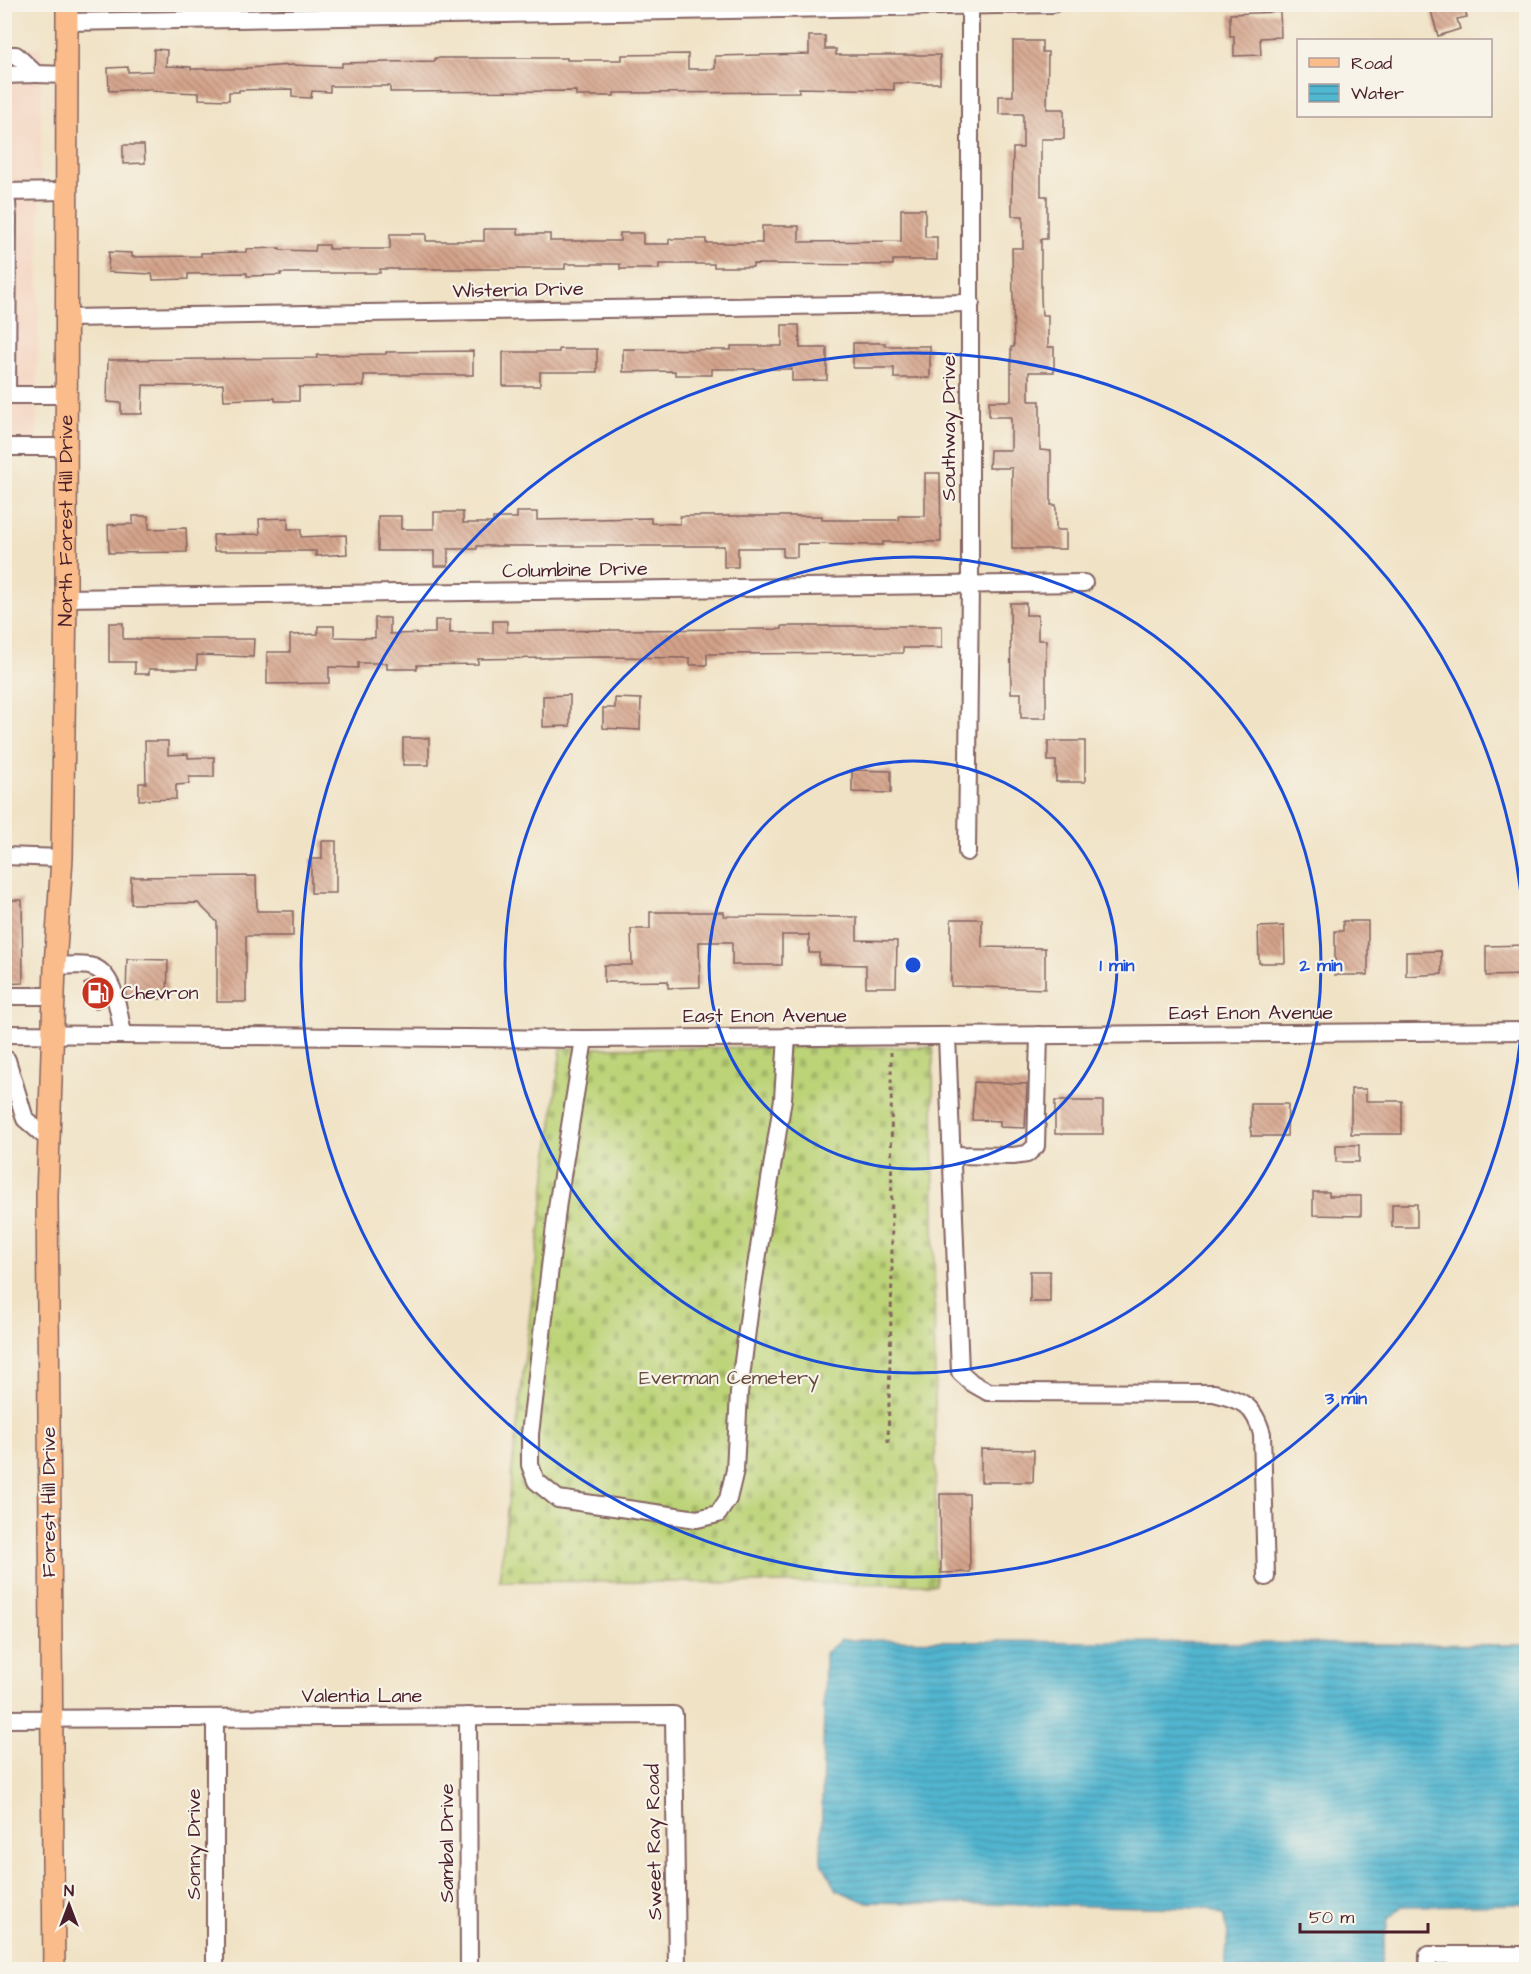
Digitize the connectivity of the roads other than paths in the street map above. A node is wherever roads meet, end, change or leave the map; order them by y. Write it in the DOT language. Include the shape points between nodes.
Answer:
graph roads {
  1 [pos="1053,4"];
  2 [pos="970,5"];
  3 [pos="67,13"];
  4 [pos="4,55"];
  5 [pos="36,74"];
  6 [pos="4,75"];
  7 [pos="67,75"];
  8 [pos="67,191"];
  9 [pos="4,192"];
  10 [pos="4,201"];
  11 [pos="971,303"];
  12 [pos="67,318"];
  13 [pos="67,395"];
  14 [pos="4,447"];
  15 [pos="67,447"];
  16 [pos="1084,584"];
  17 [pos="970,586"];
  18 [pos="66,598"];
  19 [pos="967,852"];
  20 [pos="4,856"];
  21 [pos="62,858"];
  22 [pos="55,966"];
  23 [pos="4,996"];
  24 [pos="54,996"];
  25 [pos="1527,1031"];
  26 [pos="4,1034"];
  27 [pos="52,1034"];
  28 [pos="123,1035"];
  29 [pos="1039,1035"];
  30 [pos="787,1036"];
  31 [pos="947,1036"];
  32 [pos="584,1039"];
  33 [pos="4,1060"];
  34 [pos="48,1139"];
  35 [pos="952,1155"];
  36 [pos="1266,1577"];
  37 [pos="674,1715"];
  38 [pos="468,1716"];
  39 [pos="215,1718"];
  40 [pos="4,1719"];
  41 [pos="50,1720"];
  42 [pos="1527,1955"];
  43 [pos="54,1970"];
  44 [pos="215,1970"];
  45 [pos="469,1970"];
  46 [pos="677,1970"];
  47 [pos="1428,1970"];
  1 -- 2 [label="street"];
  2 -- 3 [label="street"];
  2 -- 11 [label="street, Southway Drive"];
  3 -- 7 [label="main road, North Forest Hill Drive"];
  4 -- 5 [label="street" via="16,55"];
  5 -- 6 [label="street"];
  5 -- 7 [label="street"];
  7 -- 8 [label="main road, North Forest Hill Drive"];
  8 -- 9 [label="street"];
  8 -- 12 [label="main road, North Forest Hill Drive"];
  10 -- 13 [label="street" via="8,218 7,395"];
  11 -- 12 [label="street, Wisteria Drive"];
  11 -- 17 [label="street, Southway Drive"];
  12 -- 13 [label="main road, North Forest Hill Drive"];
  13 -- 15 [label="main road, North Forest Hill Drive"];
  14 -- 15 [label="street"];
  15 -- 18 [label="main road, North Forest Hill Drive"];
  16 -- 17 [label="street, Columbine Drive"];
  17 -- 18 [label="street, Columbine Drive"];
  17 -- 19 [label="street, Southway Drive"];
  18 -- 21 [label="main road, North Forest Hill Drive"];
  20 -- 21 [label="street"];
  21 -- 22 [label="main road, North Forest Hill Drive"];
  22 -- 24 [label="main road, North Forest Hill Drive"];
  22 -- 28 [label="street" via="88,965 106,978 116,999"];
  23 -- 24 [label="street"];
  24 -- 27 [label="main road, North Forest Hill Drive"];
  25 -- 29 [label="street, East Enon Avenue"];
  26 -- 27 [label="street, East Enon Avenue"];
  27 -- 28 [label="street, East Enon Avenue"];
  27 -- 34 [label="main road, Forest Hill Drive"];
  28 -- 32 [label="street, East Enon Avenue"];
  29 -- 31 [label="street, East Enon Avenue"];
  29 -- 35 [label="street" via="1036,1146 1027,1154 1013,1156"];
  30 -- 31 [label="street, East Enon Avenue"];
  30 -- 32 [label="street, East Enon Avenue"];
  30 -- 32 [label="street" via="783,1098 739,1393 735,1470 728,1499 718,1514 697,1519 558,1499 536,1481 530,1465 530,1434 558,1201"];
  31 -- 35 [label="street"];
  33 -- 34 [label="street" via="25,1119"];
  34 -- 41 [label="main road, Forest Hill Drive"];
  35 -- 36 [label="street" via="960,1372 988,1392 1214,1393 1237,1398 1251,1409 1262,1434"];
  37 -- 38 [label="street, Valentia Lane"];
  37 -- 46 [label="street, Sweet Ray Road"];
  38 -- 39 [label="street, Valentia Lane"];
  38 -- 45 [label="street, Sambal Drive"];
  39 -- 41 [label="street, Valentia Lane"];
  39 -- 44 [label="street, Sonny Drive"];
  40 -- 41 [label="street, Valentia Lane"];
  41 -- 43 [label="main road, Forest Hill Drive"];
  42 -- 47 [label="street" via="1428,1955"];
}
